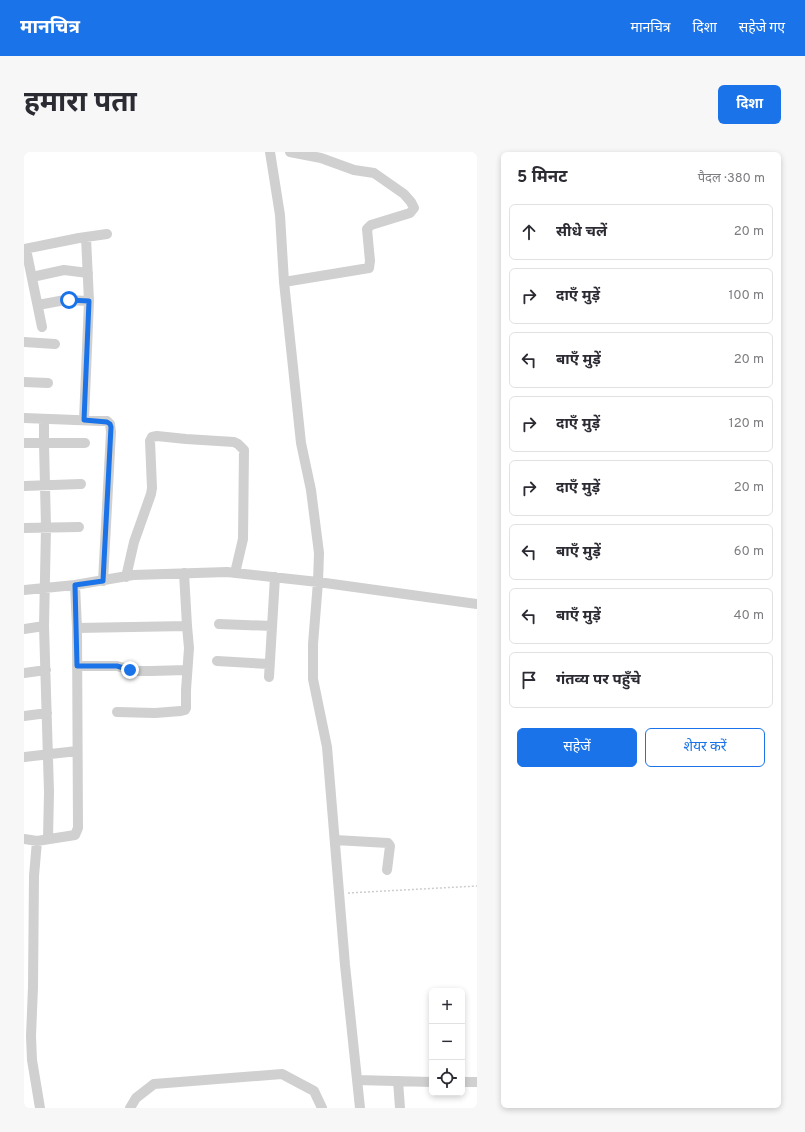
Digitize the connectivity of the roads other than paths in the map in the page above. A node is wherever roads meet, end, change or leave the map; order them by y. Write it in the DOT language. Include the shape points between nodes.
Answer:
graph roads {
  1 [pos="270,152"];
  2 [pos="290,152"];
  3 [pos="107,234"];
  4 [pos="86,237"];
  5 [pos="25,249"];
  6 [pos="88,273"];
  7 [pos="32,277"];
  8 [pos="284,282"];
  9 [pos="89,301"];
  10 [pos="38,305"];
  11 [pos="42,326"];
  12 [pos="24,342"];
  13 [pos="55,344"];
  14 [pos="24,382"];
  15 [pos="48,383"];
  16 [pos="24,418"];
  17 [pos="44,419"];
  18 [pos="84,420"];
  19 [pos="24,443"];
  20 [pos="44,443"];
  21 [pos="85,443"];
  22 [pos="81,484"];
  23 [pos="46,485"];
  24 [pos="24,486"];
  25 [pos="46,527"];
  26 [pos="24,528"];
  27 [pos="79,528"];
  28 [pos="184,573"];
  29 [pos="235,573"];
  30 [pos="126,576"];
  31 [pos="275,578"];
  32 [pos="103,581"];
  33 [pos="318,582"];
  34 [pos="75,585"];
  35 [pos="46,588"];
  36 [pos="24,590"];
  37 [pos="477,604"];
  38 [pos="219,624"];
  39 [pos="44,626"];
  40 [pos="186,626"];
  41 [pos="272,626"];
  42 [pos="77,628"];
  43 [pos="24,629"];
  44 [pos="217,661"];
  45 [pos="269,664"];
  46 [pos="77,666"];
  47 [pos="46,670"];
  48 [pos="187,670"];
  49 [pos="24,673"];
  50 [pos="269,677"];
  51 [pos="117,712"];
  52 [pos="47,713"];
  53 [pos="24,716"];
  54 [pos="77,751"];
  55 [pos="48,754"];
  56 [pos="24,757"];
  57 [pos="24,839"];
  58 [pos="48,839"];
  59 [pos="335,840"];
  60 [pos="37,841"];
  61 [pos="388,870"];
  62 [pos="29,876"];
  63 [pos="29,916"];
  64 [pos="28,1006"];
  65 [pos="28,1036"];
  66 [pos="357,1080"];
  67 [pos="398,1081"];
  68 [pos="429,1082"];
  69 [pos="465,1082"];
  70 [pos="477,1082"];
  71 [pos="40,1108"];
  72 [pos="130,1108"];
  73 [pos="322,1108"];
  74 [pos="360,1108"];
  75 [pos="400,1108"];
  1 -- 8 [label="street" via="280,215"];
  2 -- 8 [label="street" via="374,173 404,194 414,208 410,213 371,225 367,229 369,268"];
  3 -- 4 [label="street"];
  4 -- 5 [label="street"];
  4 -- 6 [label="street"];
  5 -- 7 [label="street"];
  6 -- 7 [label="street" via="64,270"];
  6 -- 9 [label="street"];
  7 -- 10 [label="street"];
  8 -- 33 [label="street" via="301,443 315,514 319,559"];
  9 -- 10 [label="street" via="65,300"];
  9 -- 18 [label="street"];
  10 -- 11 [label="street"];
  12 -- 13 [label="street"];
  14 -- 15 [label="street"];
  16 -- 17 [label="street"];
  17 -- 18 [label="street"];
  17 -- 20 [label="street"];
  18 -- 32 [label="street" via="107,422 111,427"];
  19 -- 20 [label="street"];
  20 -- 21 [label="street"];
  20 -- 23 [label="street"];
  22 -- 23 [label="street"];
  23 -- 24 [label="street"];
  23 -- 25 [label="street"];
  25 -- 26 [label="street"];
  25 -- 27 [label="street"];
  25 -- 35 [label="street"];
  28 -- 29 [label="street"];
  28 -- 30 [label="street"];
  28 -- 40 [label="street"];
  29 -- 30 [label="street" via="243,539 244,450 234,442 157,436 152,437 150,441 151,494 134,542"];
  29 -- 31 [label="street"];
  30 -- 32 [label="street"];
  31 -- 33 [label="street"];
  31 -- 41 [label="street"];
  32 -- 34 [label="street"];
  33 -- 37 [label="street"];
  33 -- 59 [label="street" via="313,679 327,747"];
  34 -- 35 [label="street"];
  34 -- 42 [label="street"];
  35 -- 36 [label="street"];
  35 -- 39 [label="street"];
  38 -- 41 [label="street"];
  39 -- 43 [label="street"];
  39 -- 47 [label="street"];
  40 -- 42 [label="street"];
  40 -- 48 [label="street" via="189,648"];
  41 -- 45 [label="street"];
  42 -- 46 [label="street"];
  44 -- 45 [label="street"];
  45 -- 50 [label="street"];
  46 -- 48 [label="street" via="117,666 134,671"];
  46 -- 54 [label="street"];
  47 -- 49 [label="street"];
  47 -- 52 [label="street"];
  48 -- 51 [label="street" via="185,710 155,713"];
  52 -- 53 [label="street"];
  52 -- 55 [label="street"];
  54 -- 55 [label="street"];
  54 -- 58 [label="street" via="77,832 72,836"];
  55 -- 56 [label="street"];
  55 -- 58 [label="street"];
  57 -- 60 [label="street"];
  58 -- 60 [label="street"];
  59 -- 61 [label="street" via="388,843"];
  59 -- 66 [label="street"];
  60 -- 62 [label="street"];
  62 -- 63 [label="street"];
  63 -- 64 [label="street"];
  64 -- 65 [label="street"];
  65 -- 71 [label="street"];
  66 -- 67 [label="street"];
  66 -- 74 [label="street"];
  67 -- 68 [label="street"];
  67 -- 75 [label="street"];
  69 -- 70 [label="street"];
  72 -- 73 [label="street" via="136,1098 154,1084 282,1074 314,1091"];
}
